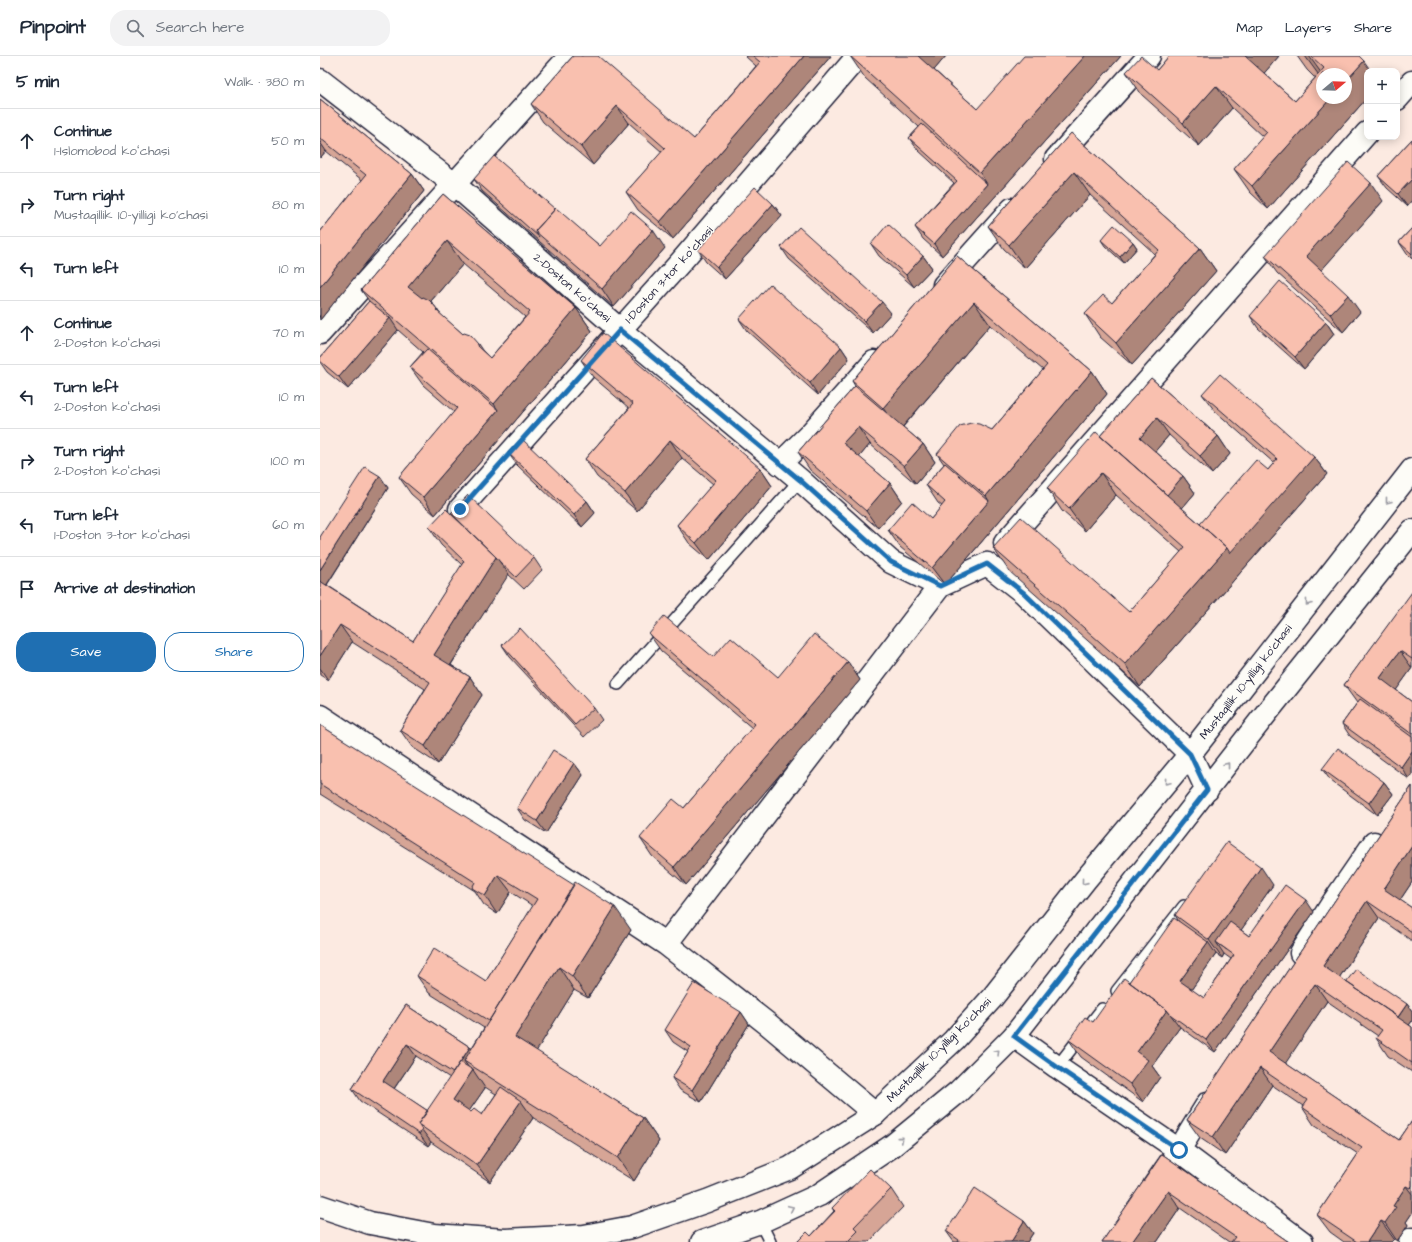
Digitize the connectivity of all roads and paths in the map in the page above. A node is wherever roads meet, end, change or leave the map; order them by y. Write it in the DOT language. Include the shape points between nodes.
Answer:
graph roads {
  1 [pos="570,56"];
  2 [pos="858,56"];
  3 [pos="1149,56"];
  4 [pos="320,80"];
  5 [pos="1412,82"];
  6 [pos="1400,96"];
  7 [pos="1364,136"];
  8 [pos="1043,174"];
  9 [pos="454,184"];
  10 [pos="1027,192"];
  11 [pos="932,298"];
  12 [pos="620,330"];
  13 [pos="320,333"];
  14 [pos="890,345"];
  15 [pos="780,464"];
  16 [pos="1412,470"];
  17 [pos="800,480"];
  18 [pos="460,509"];
  19 [pos="1412,531"];
  20 [pos="987,564"];
  21 [pos="940,586"];
  22 [pos="618,684"];
  23 [pos="320,716"];
  24 [pos="1190,754"];
  25 [pos="1207,790"];
  26 [pos="1385,828"];
  27 [pos="1189,900"];
  28 [pos="666,944"];
  29 [pos="1290,970"];
  30 [pos="1014,1036"];
  31 [pos="1057,1067"];
  32 [pos="1220,1084"];
  33 [pos="875,1114"];
  34 [pos="1179,1150"];
  35 [pos="1144,1199"];
  36 [pos="320,1206"];
  37 [pos="760,1222"];
  38 [pos="1412,1239"];
  39 [pos="702,1242"];
  40 [pos="770,1242"];
  41 [pos="1302,1242"];
  42 [pos="1410,1242"];
  1 -- 9 [label="street"];
  2 -- 12 [label="street, 1-Doston 3-tor koʻchasi"];
  3 -- 8 [label="street"];
  4 -- 9 [label="street, 2-Doston koʻchasi"];
  5 -- 6 [label="street"];
  7 -- 20 [label="street"];
  9 -- 12 [label="street, 2-Doston koʻchasi"];
  9 -- 13 [label="street"];
  10 -- 11 [label="street"];
  12 -- 15 [label="street, 2-Doston koʻchasi"];
  12 -- 18 [label="street, 1-Doston 3-tor koʻchasi"];
  14 -- 15 [label="street"];
  15 -- 17 [label="street, 2-Doston koʻchasi"];
  16 -- 24 [label="street, Mustaqillik 10-yilligi ko'chasi, one-way"];
  17 -- 21 [label="street, 2-Doston koʻchasi" via="891,562"];
  17 -- 22 [label="lane"];
  25 -- 19 [label="street, one-way"];
  20 -- 21 [label="street"];
  20 -- 24 [label="street" via="1024,593"];
  21 -- 28 [label="street"];
  23 -- 28 [label="street"];
  24 -- 25 [label="street"];
  24 -- 33 [label="street, Mustaqillik 10-yilligi ko'chasi, one-way" via="992,998 954,1040"];
  25 -- 30 [label="street"];
  26 -- 29 [label="street"];
  27 -- 31 [label="lane"];
  28 -- 33 [label="street" via="769,1025"];
  30 -- 31 [label="street"];
  37 -- 30 [label="street, one-way" via="819,1195 892,1146 958,1092"];
  31 -- 34 [label="street"];
  32 -- 34 [label="street"];
  33 -- 36 [label="street, Mustaqillik 10-yilligi ko'chasi" via="790,1168 632,1227 584,1236 504,1240 434,1235 370,1223"];
  34 -- 35 [label="street"];
  34 -- 41 [label="street"];
  37 -- 39 [label="street"];
  37 -- 40 [label="lane"];
  38 -- 42 [label="street"];
}
